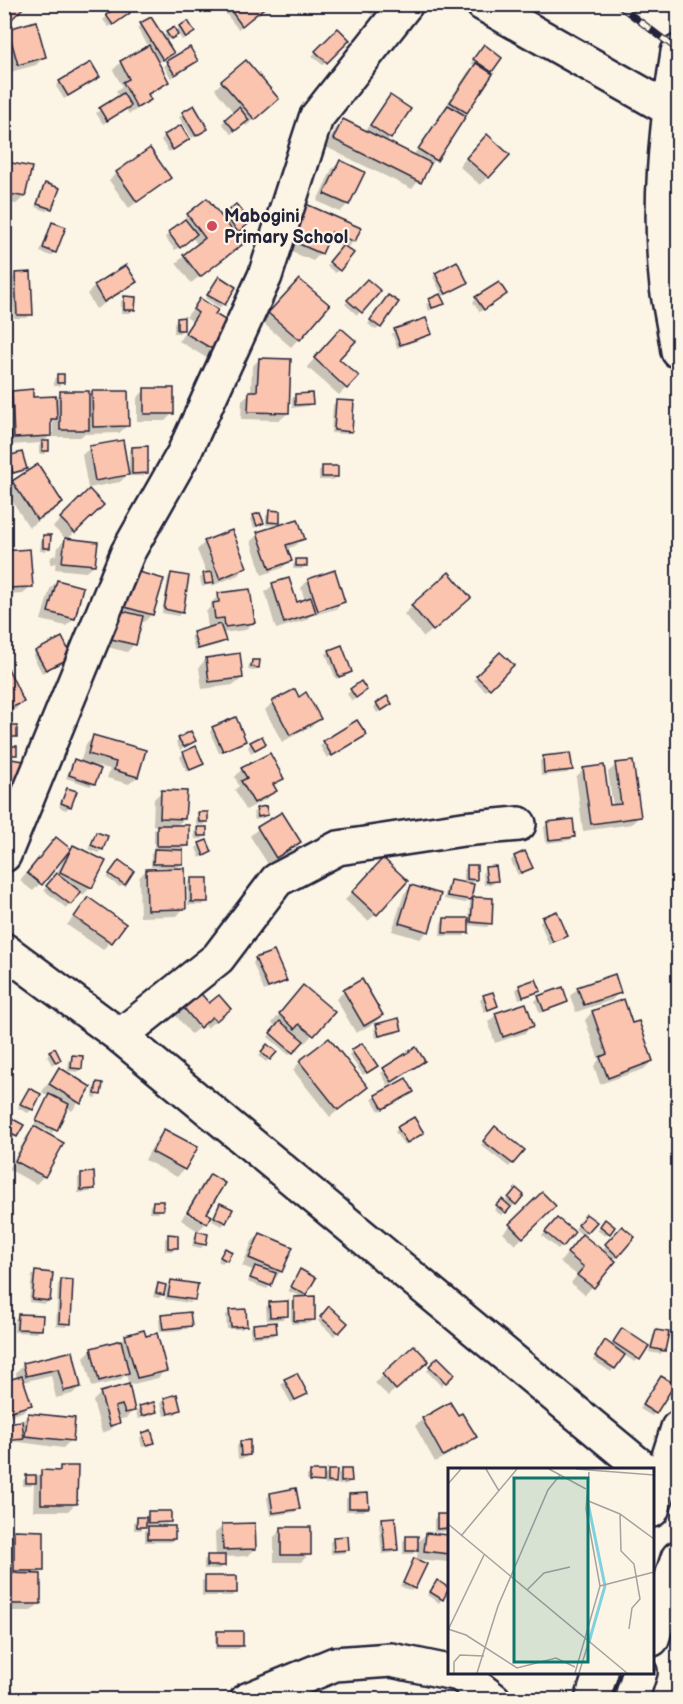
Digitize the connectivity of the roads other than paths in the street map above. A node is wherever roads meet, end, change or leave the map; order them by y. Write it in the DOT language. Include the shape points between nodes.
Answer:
graph roads {
  1 [pos="406,4"];
  2 [pos="483,4"];
  3 [pos="678,52"];
  4 [pos="669,109"];
  5 [pos="672,209"];
  6 [pos="678,351"];
  7 [pos="519,824"];
  8 [pos="4,855"];
  9 [pos="4,950"];
  10 [pos="120,1036"];
  11 [pos="678,1428"];
  12 [pos="634,1468"];
  13 [pos="657,1487"];
  14 [pos="678,1558"];
  15 [pos="653,1633"];
  16 [pos="448,1672"];
  17 [pos="457,1674"];
  18 [pos="600,1674"];
  19 [pos="639,1674"];
  20 [pos="247,1700"];
  21 [pos="494,1700"];
  22 [pos="592,1700"];
  23 [pos="631,1700"];
  1 -- 8 [label="street" via="316,118 266,276 184,453 128,552"];
  2 -- 4 [label="street"];
  3 -- 4 [label="street"];
  4 -- 5 [label="street"];
  5 -- 6 [label="street" via="667,286"];
  7 -- 10 [label="street" via="338,848 277,880 218,958"];
  9 -- 10 [label="street"];
  10 -- 12 [label="street"];
  11 -- 13 [label="street"];
  14 -- 15 [label="street"];
  16 -- 20 [label="street" via="391,1660 334,1664"];
  17 -- 21 [label="street"];
  18 -- 22 [label="street"];
  19 -- 23 [label="street"];
}
